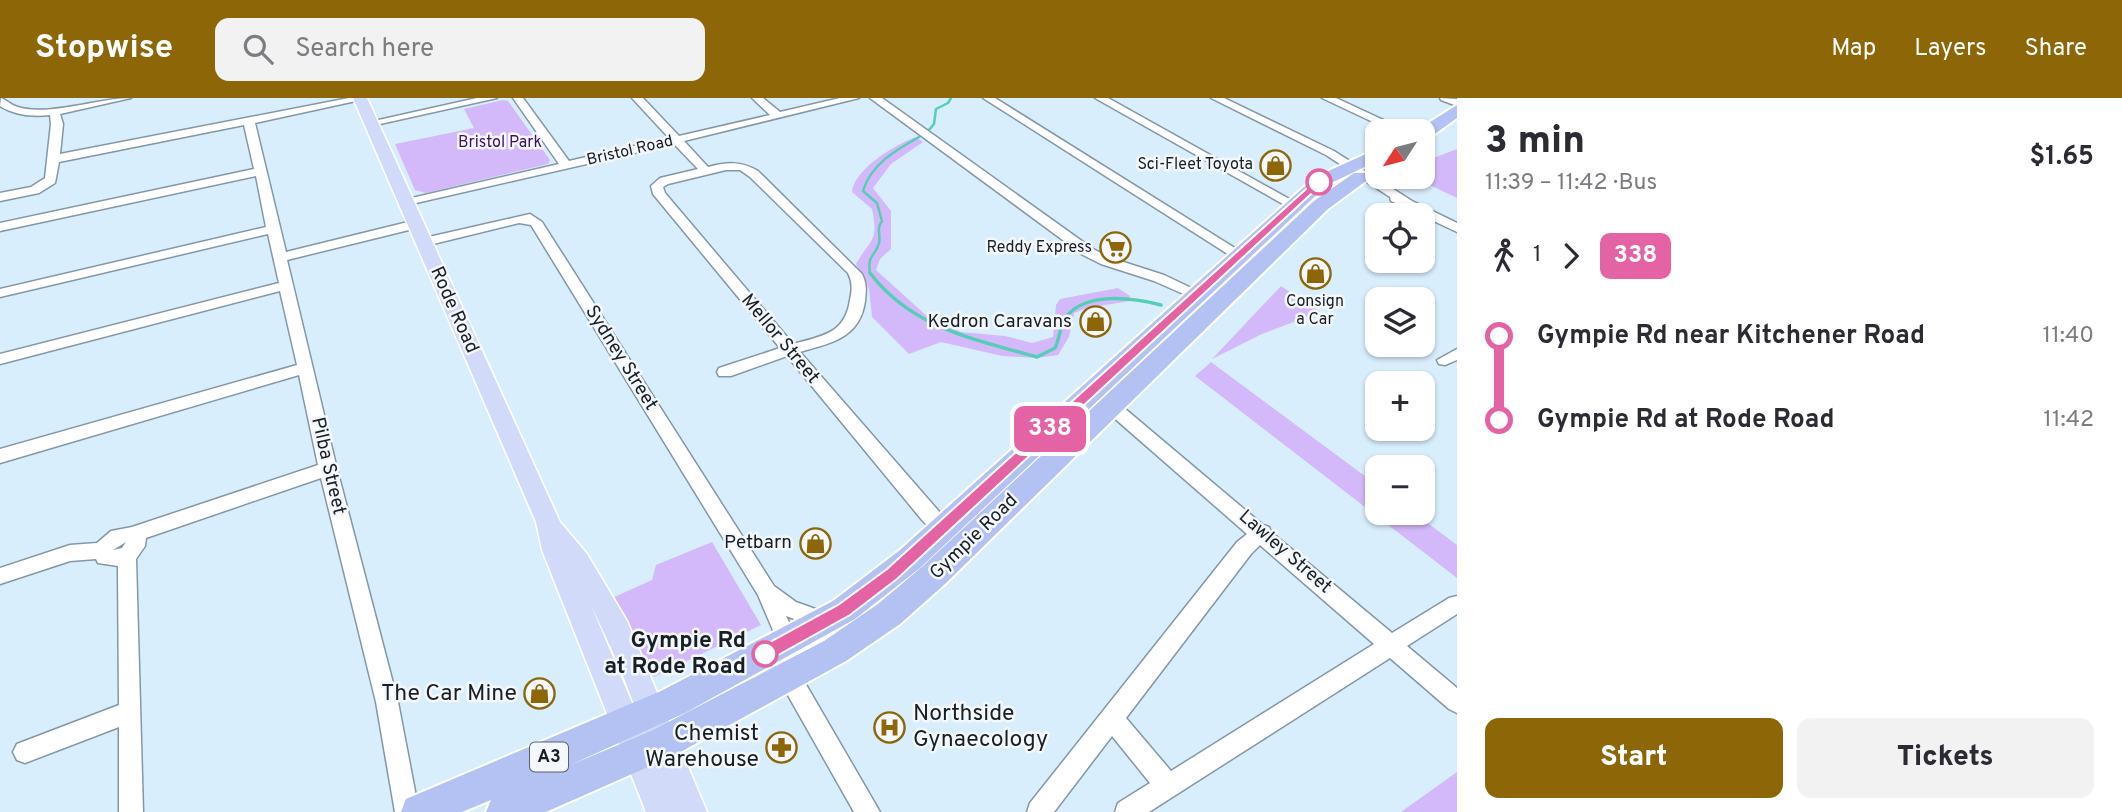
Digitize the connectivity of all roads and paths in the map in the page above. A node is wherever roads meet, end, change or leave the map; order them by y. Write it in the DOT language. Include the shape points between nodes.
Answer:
graph roads {
  1 [pos="127,98"];
  2 [pos="360,98"];
  3 [pos="492,98"];
  4 [pos="517,98"];
  5 [pos="637,98"];
  6 [pos="757,98"];
  7 [pos="854,98"];
  8 [pos="875,98"];
  9 [pos="988,98"];
  10 [pos="1100,98"];
  11 [pos="1216,98"];
  12 [pos="1327,98"];
  13 [pos="1445,98"];
  14 [pos="0,101"];
  15 [pos="1457,103"];
  16 [pos="1457,110"];
  17 [pos="54,111"];
  18 [pos="778,116"];
  19 [pos="1374,119"];
  20 [pos="249,121"];
  21 [pos="371,123"];
  22 [pos="1435,126"];
  23 [pos="1457,129"];
  24 [pos="677,140"];
  25 [pos="1435,143"];
  26 [pos="54,159"];
  27 [pos="566,166"];
  28 [pos="705,170"];
  29 [pos="1359,171"];
  30 [pos="260,172"];
  31 [pos="0,197"];
  32 [pos="407,203"];
  33 [pos="1294,205"];
  34 [pos="416,224"];
  35 [pos="0,227"];
  36 [pos="1457,228"];
  37 [pos="273,229"];
  38 [pos="425,243"];
  39 [pos="1239,255"];
  40 [pos="280,258"];
  41 [pos="286,285"];
  42 [pos="0,293"];
  43 [pos="1197,294"];
  44 [pos="1218,304"];
  45 [pos="1157,330"];
  46 [pos="1189,332"];
  47 [pos="790,350"];
  48 [pos="0,359"];
  49 [pos="306,368"];
  50 [pos="725,372"];
  51 [pos="1111,406"];
  52 [pos="0,456"];
  53 [pos="328,469"];
  54 [pos="942,528"];
  55 [pos="1262,532"];
  56 [pos="134,535"];
  57 [pos="103,550"];
  58 [pos="126,556"];
  59 [pos="0,576"];
  60 [pos="767,592"];
  61 [pos="1456,604"];
  62 [pos="825,621"];
  63 [pos="788,642"];
  64 [pos="1392,644"];
  65 [pos="789,676"];
  66 [pos="1457,702"];
  67 [pos="129,712"];
  68 [pos="1112,719"];
  69 [pos="645,734"];
  70 [pos="25,752"];
  71 [pos="1168,786"];
  72 [pos="131,812"];
  73 [pos="407,812"];
  74 [pos="419,812"];
  75 [pos="504,812"];
  76 [pos="662,812"];
  77 [pos="691,812"];
  78 [pos="868,812"];
  79 [pos="1039,812"];
  80 [pos="1127,812"];
  1 -- 17 [label="street"];
  2 -- 20 [label="street"];
  2 -- 21 [label="main road, Rode Road"];
  3 -- 21 [label="street"];
  4 -- 27 [label="street"];
  5 -- 24 [label="street"];
  6 -- 18 [label="street"];
  7 -- 18 [label="street, Bristol Road"];
  8 -- 43 [label="street" via="1088,252"];
  9 -- 39 [label="street"];
  10 -- 33 [label="street"];
  11 -- 29 [label="street"];
  12 -- 19 [label="street"];
  13 -- 15 [label="street"];
  14 -- 17 [label="street" via="17,111"];
  16 -- 22 [label="highway"];
  17 -- 26 [label="street"];
  18 -- 24 [label="street, Bristol Road"];
  20 -- 26 [label="street"];
  20 -- 30 [label="street, Pilba Street"];
  21 -- 32 [label="main road, Rode Road"];
  23 -- 25 [label="highway"];
  24 -- 27 [label="street, Bristol Road"];
  24 -- 28 [label="street"];
  26 -- 31 [label="street" via="47,184"];
  27 -- 32 [label="street, Bristol Road"];
  28 -- 47 [label="street, Mellor Street" via="664,181 657,191"];
  28 -- 47 [label="street" via="734,165 751,171 859,280 850,326"];
  29 -- 33 [label="highway, Gympie Road / A3" via="1321,181"];
  29 -- 36 [label="street"];
  29 -- 44 [label="highway, Gympie Road / A3"];
  30 -- 35 [label="street"];
  30 -- 37 [label="street, Pilba Street"];
  32 -- 34 [label="main road, Rode Road"];
  33 -- 39 [label="highway, Gympie Road / A3"];
  34 -- 38 [label="main road, Rode Road"];
  34 -- 40 [label="street"];
  37 -- 40 [label="street, Pilba Street"];
  37 -- 42 [label="street"];
  38 -- 60 [label="street, Sydney Street" via="522,218 536,222"];
  38 -- 69 [label="main road, Rode Road" via="548,522 555,551"];
  39 -- 43 [label="highway, Gympie Road / A3"];
  40 -- 41 [label="street, Pilba Street"];
  41 -- 48 [label="street"];
  41 -- 49 [label="street, Pilba Street"];
  43 -- 44 [label="street"];
  43 -- 45 [label="highway, Gympie Road / A3"];
  44 -- 46 [label="highway, Gympie Road / A3"];
  45 -- 46 [label="highway" via="1178,326"];
  45 -- 54 [label="highway, Gympie Road / A3"];
  46 -- 51 [label="highway, Gympie Road / A3"];
  47 -- 50 [label="street"];
  47 -- 54 [label="street, Mellor Street"];
  49 -- 52 [label="street"];
  49 -- 53 [label="street, Pilba Street"];
  51 -- 55 [label="street, Lawley Street"];
  51 -- 65 [label="highway, Gympie Road / A3" via="911,597 864,633"];
  53 -- 56 [label="street"];
  53 -- 73 [label="street, Pilba Street" via="387,702"];
  54 -- 62 [label="highway, Gympie Road / A3" via="884,580"];
  55 -- 64 [label="street, Lawley Street"];
  55 -- 68 [label="street" via="1244,548"];
  56 -- 57 [label="street" via="114,538"];
  56 -- 58 [label="street" via="137,544"];
  57 -- 58 [label="street" via="108,559"];
  57 -- 59 [label="street" via="70,553"];
  58 -- 67 [label="street"];
  60 -- 62 [label="street, Sydney Street" via="797,612"];
  60 -- 63 [label="street, Sydney Street"];
  61 -- 64 [label="street"];
  62 -- 63 [label="highway, Gympie Road / A3"];
  63 -- 69 [label="highway, Gympie Road / A3"];
  64 -- 66 [label="street, Lawley Street"];
  64 -- 71 [label="street"];
  65 -- 69 [label="highway, Gympie Road / A3"];
  65 -- 78 [label="street"];
  67 -- 70 [label="street"];
  67 -- 72 [label="street"];
  68 -- 71 [label="street"];
  68 -- 79 [label="street"];
  69 -- 74 [label="highway, Gympie Road / A3"];
  69 -- 75 [label="highway, Gympie Road / A3"];
  69 -- 76 [label="main road, Rode Road"];
  69 -- 77 [label="main road, Rode Road"];
  71 -- 80 [label="street"];
}
